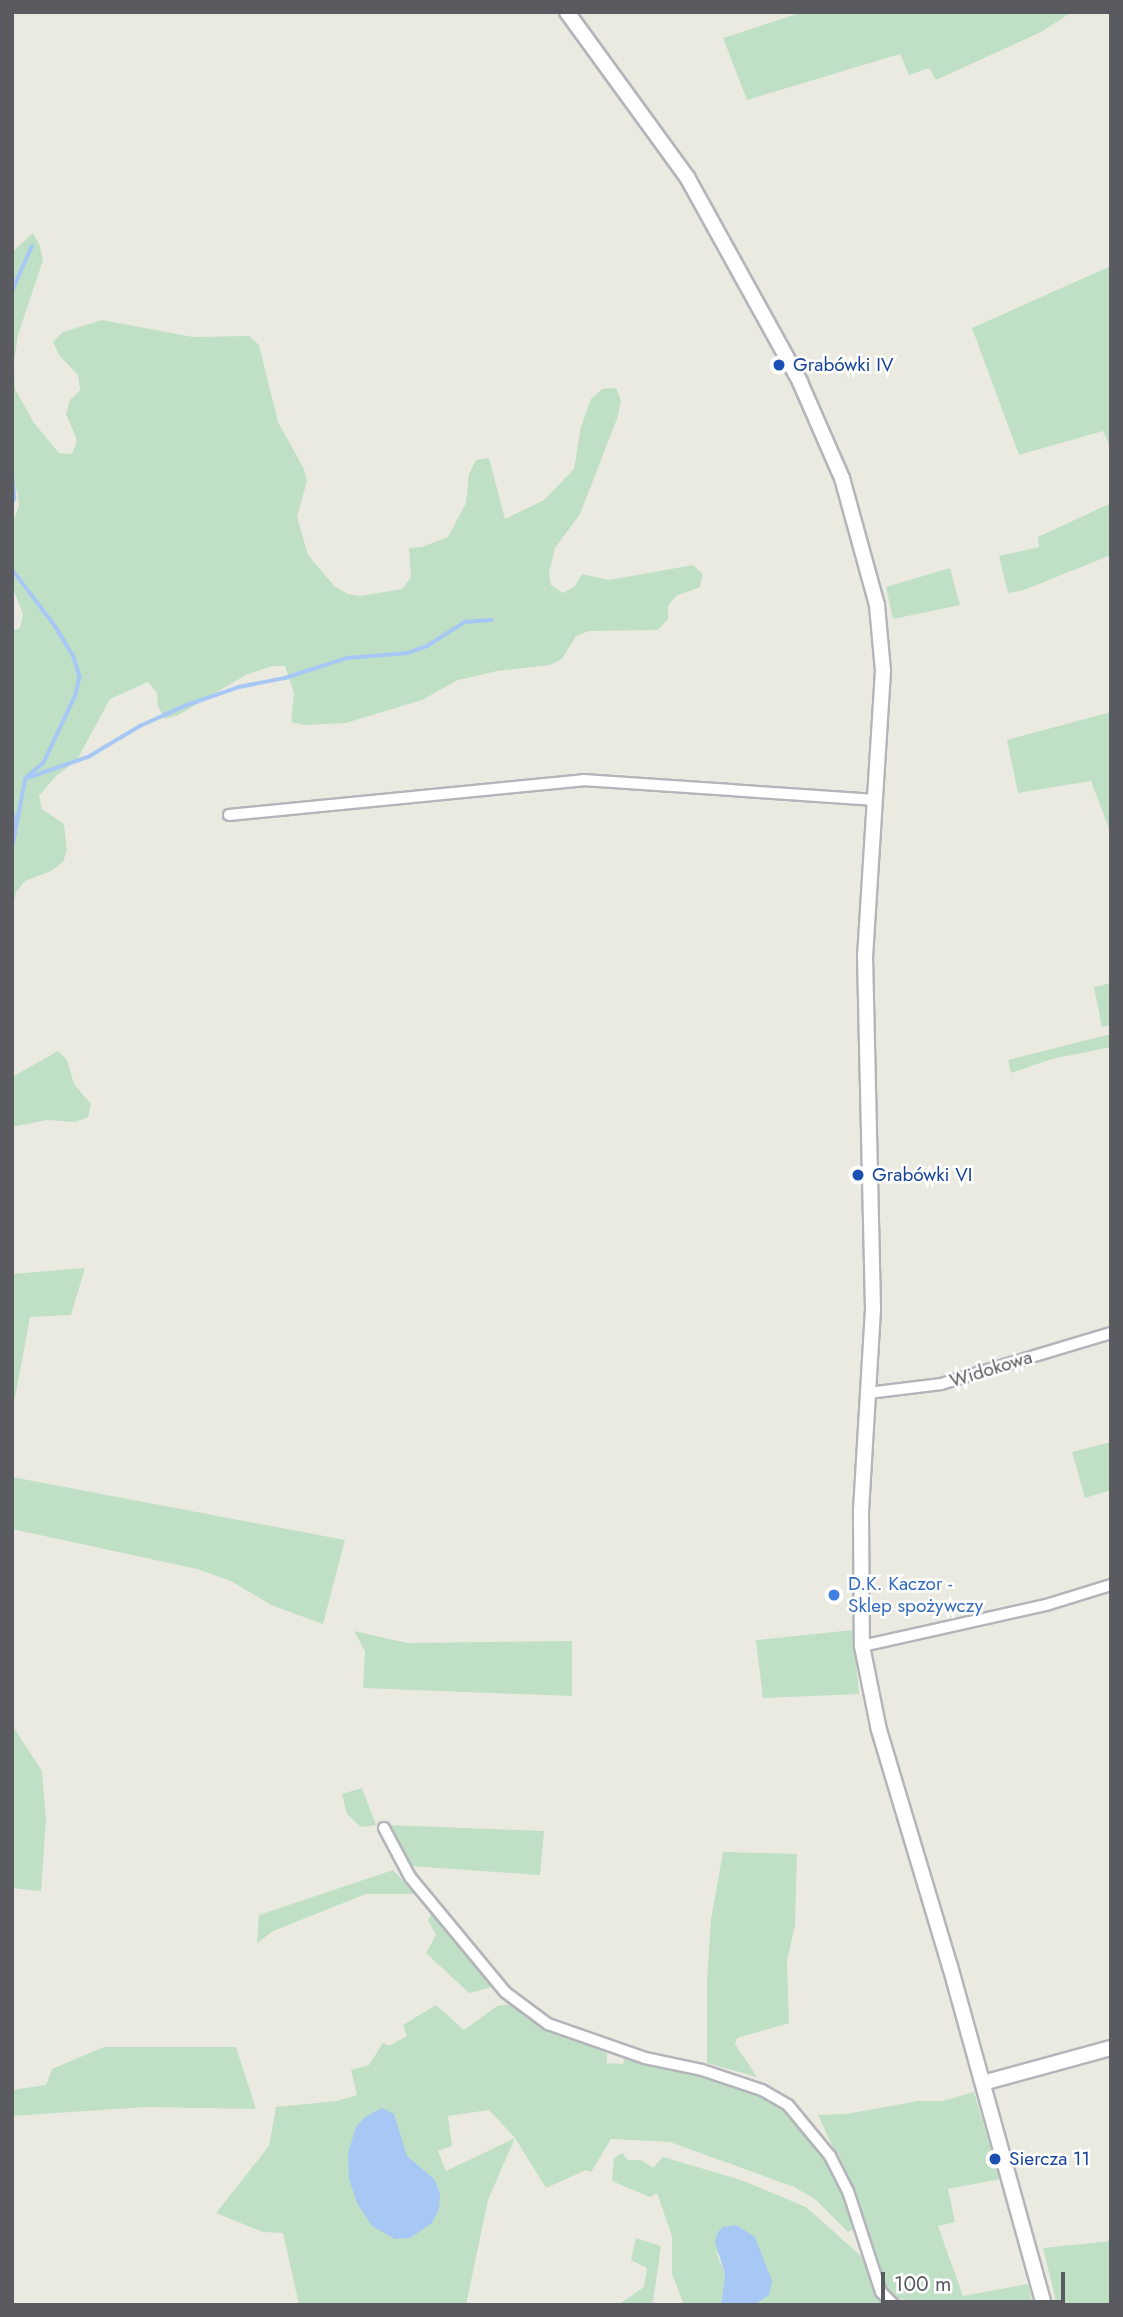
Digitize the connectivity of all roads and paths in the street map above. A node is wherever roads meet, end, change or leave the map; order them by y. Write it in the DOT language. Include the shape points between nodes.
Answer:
graph roads {
  1 [pos="567,12"];
  2 [pos="875,800"];
  3 [pos="229,815"];
  4 [pos="1111,1333"];
  5 [pos="868,1393"];
  6 [pos="1111,1586"];
  7 [pos="862,1646"];
  8 [pos="384,1828"];
  9 [pos="1111,2048"];
  10 [pos="983,2083"];
  11 [pos="894,2305"];
  12 [pos="1044,2305"];
  1 -- 2 [label="street" via="687,177 789,360 830,449 878,612 883,671"];
  2 -- 3 [label="street" via="583,780"];
  2 -- 5 [label="street" via="865,956 873,1309"];
  4 -- 5 [label="street, Widokowa" via="941,1384"];
  5 -- 7 [label="street" via="861,1514"];
  6 -- 7 [label="street"];
  7 -- 10 [label="street" via="878,1730"];
  8 -- 11 [label="street" via="410,1877 505,1992 548,2024 645,2058 762,2090 788,2105 830,2156 848,2191 881,2292"];
  9 -- 10 [label="street"];
  10 -- 12 [label="street"];
}
